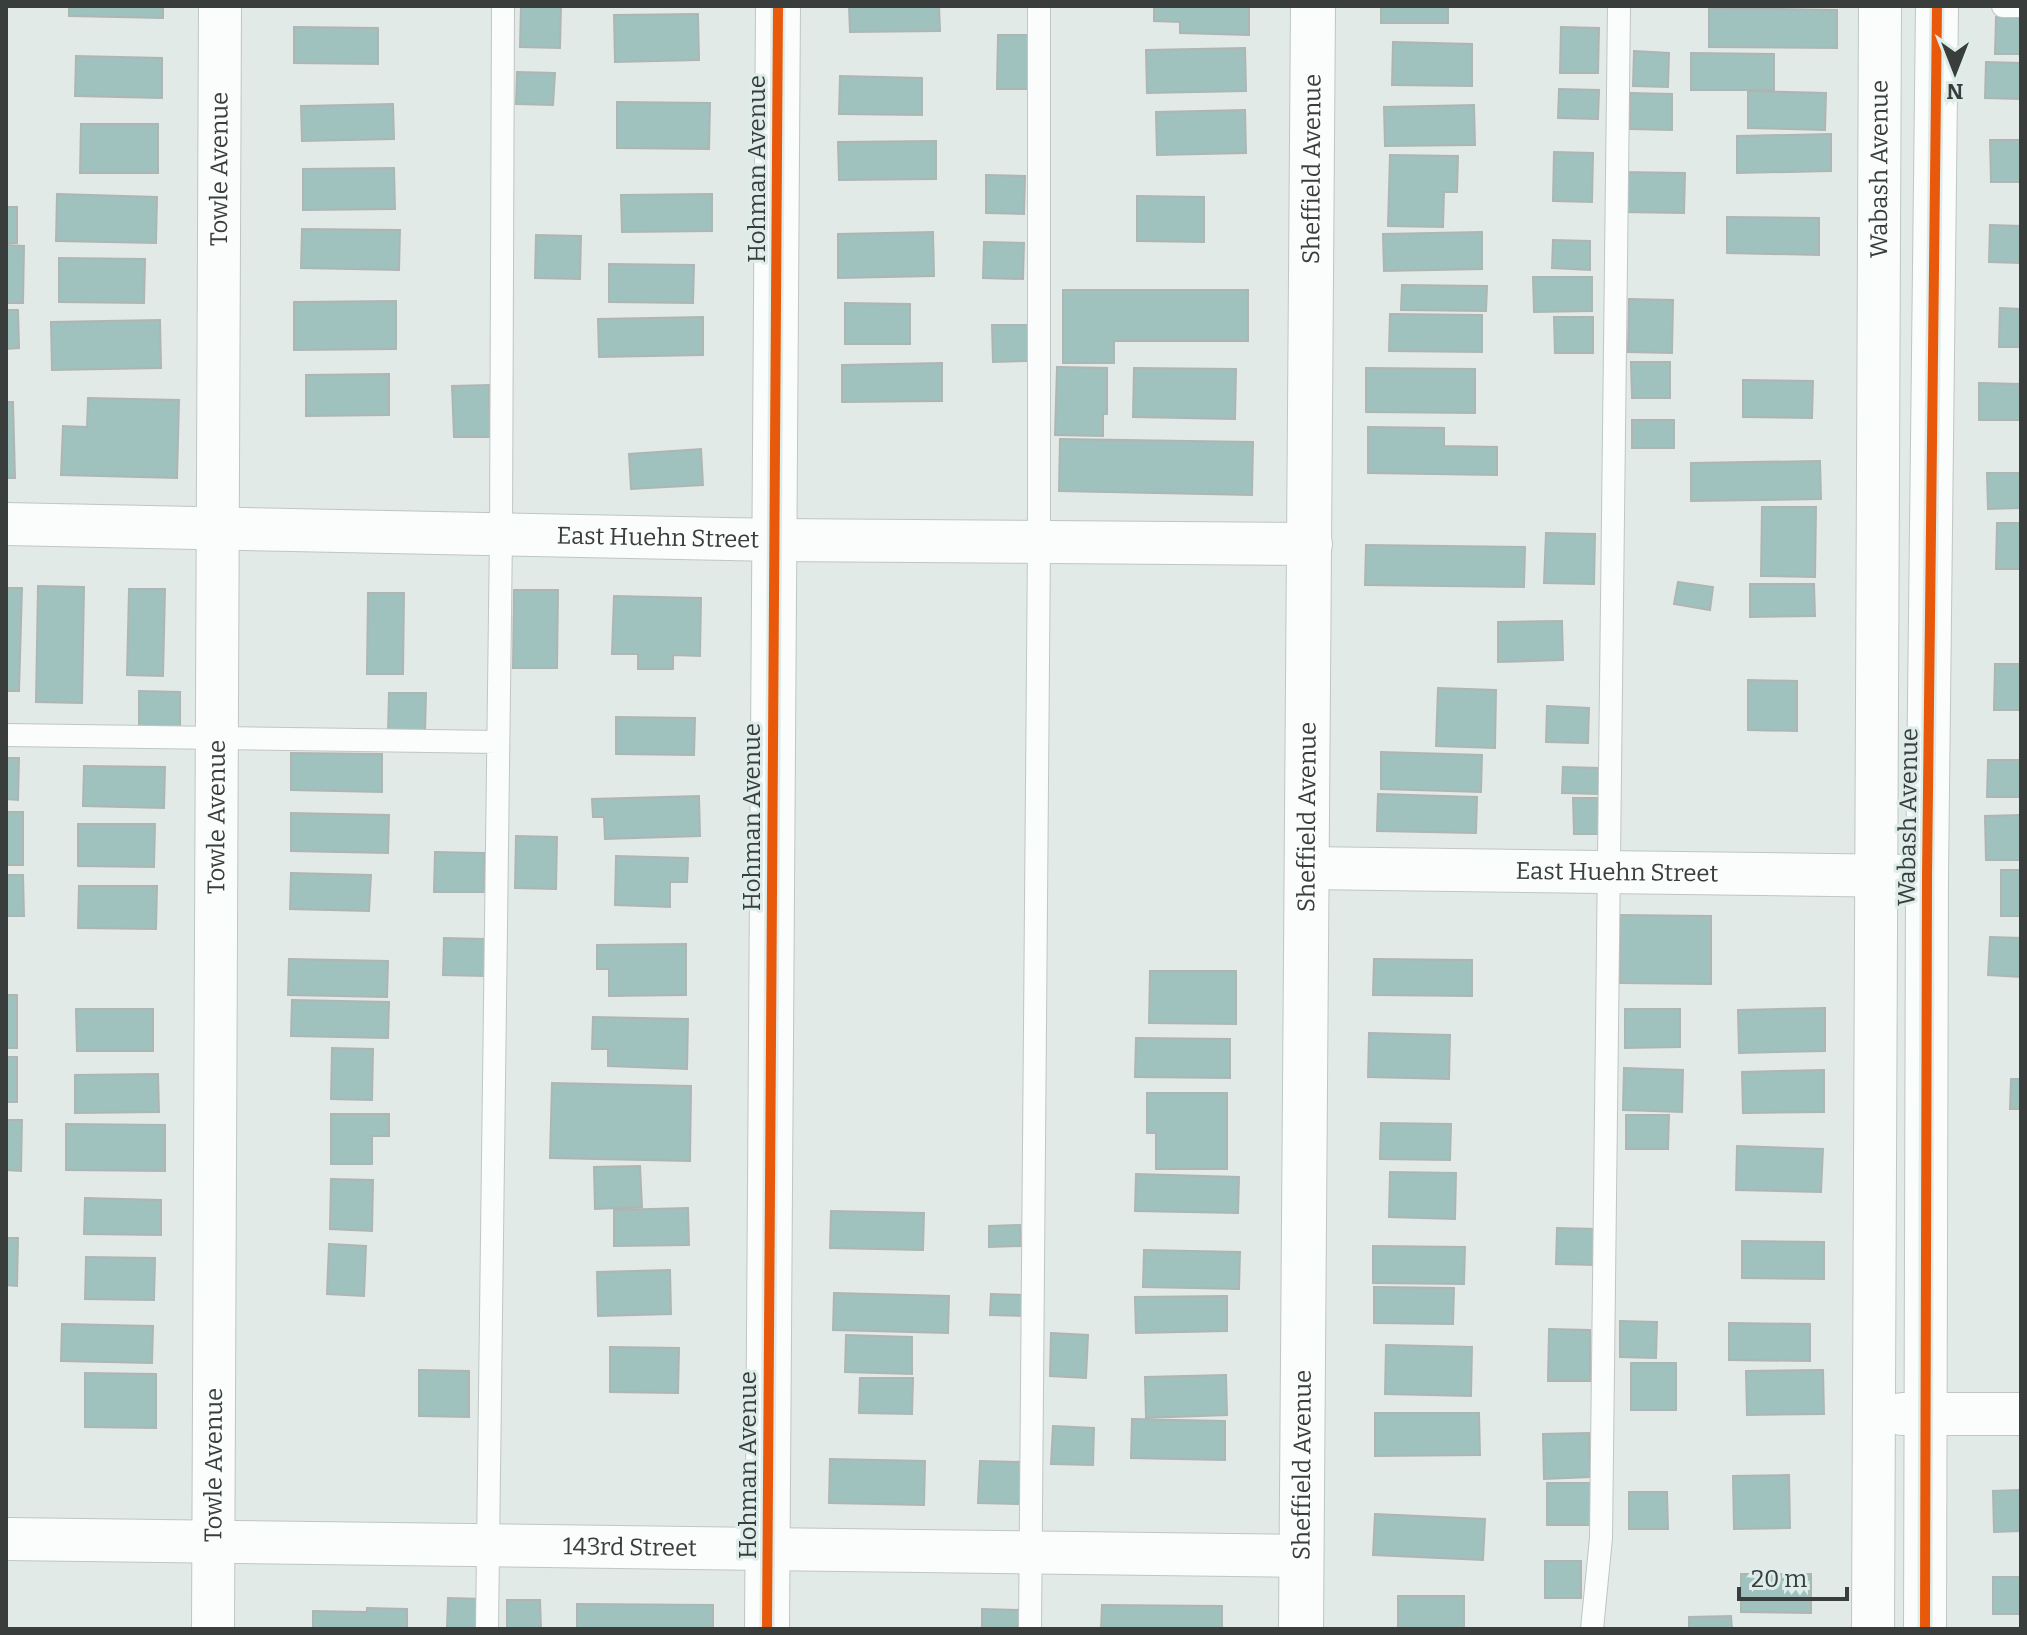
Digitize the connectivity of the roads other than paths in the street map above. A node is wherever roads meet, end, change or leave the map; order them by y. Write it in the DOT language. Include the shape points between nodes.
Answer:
graph roads {
  1 [pos="220,6"];
  2 [pos="503,6"];
  3 [pos="778,6"];
  4 [pos="1039,6"];
  5 [pos="1313,6"];
  6 [pos="1619,6"];
  7 [pos="1880,6"];
  8 [pos="1937,6"];
  9 [pos="2003,6"];
  10 [pos="2021,6"];
  11 [pos="6,524"];
  12 [pos="216,528"];
  13 [pos="501,534"];
  14 [pos="774,540"];
  15 [pos="1039,542"];
  16 [pos="1311,544"];
  17 [pos="6,735"];
  18 [pos="215,738"];
  19 [pos="498,742"];
  20 [pos="1307,868"];
  21 [pos="1607,872"];
  22 [pos="1876,876"];
  23 [pos="1927,877"];
  24 [pos="1873,1414"];
  25 [pos="1928,1414"];
  26 [pos="2021,1414"];
  27 [pos="6,1539"];
  28 [pos="214,1542"];
  29 [pos="488,1546"];
  30 [pos="767,1549"];
  31 [pos="1030,1553"];
  32 [pos="1301,1556"];
  33 [pos="213,1629"];
  34 [pos="487,1629"];
  35 [pos="767,1629"];
  36 [pos="1030,1629"];
  37 [pos="1301,1629"];
  38 [pos="1592,1629"];
  39 [pos="1873,1629"];
  40 [pos="1925,1629"];
  1 -- 12 [label="street, Towle Avenue"];
  2 -- 13 [label="lane"];
  3 -- 14 [label="main road, Hohman Avenue"];
  4 -- 15 [label="lane"];
  5 -- 16 [label="main road, Sheffield Avenue"];
  6 -- 21 [label="lane"];
  7 -- 22 [label="street, Wabash Avenue"];
  8 -- 23 [label="street, Wabash Avenue"];
  9 -- 10 [label="lane"];
  11 -- 12 [label="street, East Huehn Street"];
  12 -- 13 [label="street, East Huehn Street"];
  12 -- 18 [label="street, Towle Avenue"];
  13 -- 14 [label="street, East Huehn Street"];
  13 -- 19 [label="lane"];
  14 -- 15 [label="street, East Huehn Street"];
  14 -- 30 [label="main road, Hohman Avenue"];
  15 -- 16 [label="street, East Huehn Street"];
  15 -- 31 [label="lane"];
  16 -- 20 [label="main road, Sheffield Avenue"];
  17 -- 18 [label="lane"];
  18 -- 19 [label="lane"];
  18 -- 28 [label="street, Towle Avenue"];
  19 -- 29 [label="lane"];
  20 -- 21 [label="street, East Huehn Street"];
  20 -- 32 [label="main road, Sheffield Avenue"];
  21 -- 22 [label="street, East Huehn Street"];
  21 -- 38 [label="lane" via="1601,1538"];
  22 -- 23 [label="street, East Huehn Street"];
  22 -- 24 [label="street, Wabash Avenue"];
  23 -- 25 [label="street, Wabash Avenue"];
  24 -- 25 [label="street"];
  24 -- 39 [label="street, Wabash Avenue"];
  25 -- 26 [label="street"];
  25 -- 40 [label="street, Wabash Avenue"];
  27 -- 28 [label="street, 143rd Street"];
  28 -- 29 [label="street, 143rd Street"];
  28 -- 33 [label="street, Towle Avenue"];
  29 -- 30 [label="street, 143rd Street"];
  29 -- 34 [label="lane"];
  30 -- 31 [label="street, 143rd Street"];
  30 -- 35 [label="main road, Hohman Avenue"];
  31 -- 32 [label="street, 143rd Street"];
  31 -- 36 [label="lane"];
  32 -- 37 [label="main road, Sheffield Avenue"];
}
